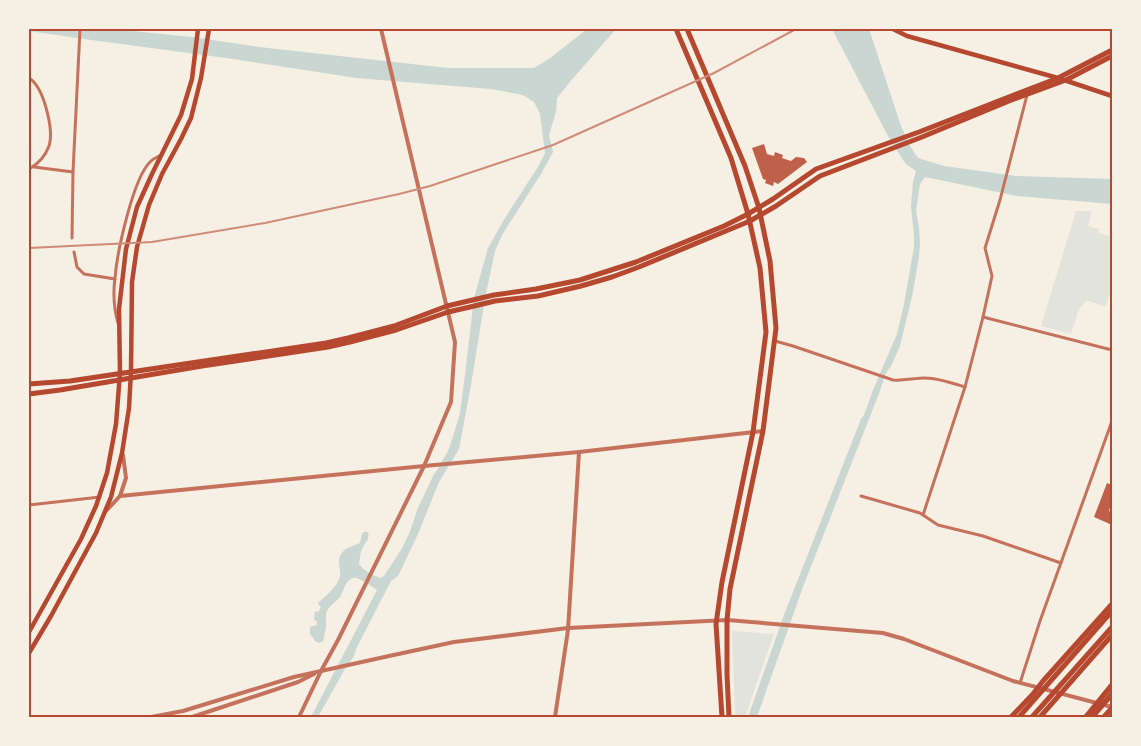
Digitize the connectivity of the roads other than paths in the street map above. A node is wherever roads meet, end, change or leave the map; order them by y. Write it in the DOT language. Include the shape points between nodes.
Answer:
graph roads {
  1 [pos="80,29"];
  2 [pos="198,29"];
  3 [pos="209,29"];
  4 [pos="381,29"];
  5 [pos="676,29"];
  6 [pos="688,29"];
  7 [pos="893,29"];
  8 [pos="1112,50"];
  9 [pos="1112,56"];
  10 [pos="29,78"];
  11 [pos="1058,78"];
  12 [pos="1066,80"];
  13 [pos="1027,92"];
  14 [pos="1112,96"];
  15 [pos="161,154"];
  16 [pos="34,167"];
  17 [pos="29,169"];
  18 [pos="73,172"];
  19 [pos="759,208"];
  20 [pos="748,214"];
  21 [pos="760,216"];
  22 [pos="750,221"];
  23 [pos="72,238"];
  24 [pos="74,252"];
  25 [pos="114,279"];
  26 [pos="494,298"];
  27 [pos="448,309"];
  28 [pos="983,317"];
  29 [pos="120,330"];
  30 [pos="775,342"];
  31 [pos="1112,350"];
  32 [pos="131,371"];
  33 [pos="120,373"];
  34 [pos="131,378"];
  35 [pos="119,380"];
  36 [pos="29,384"];
  37 [pos="964,387"];
  38 [pos="29,395"];
  39 [pos="1112,422"];
  40 [pos="763,431"];
  41 [pos="753,432"];
  42 [pos="579,452"];
  43 [pos="122,453"];
  44 [pos="424,466"];
  45 [pos="120,496"];
  46 [pos="861,496"];
  47 [pos="100,497"];
  48 [pos="29,505"];
  49 [pos="104,513"];
  50 [pos="923,515"];
  51 [pos="1061,563"];
  52 [pos="1112,604"];
  53 [pos="1112,611"];
  54 [pos="717,620"];
  55 [pos="727,620"];
  56 [pos="1112,627"];
  57 [pos="568,628"];
  58 [pos="29,632"];
  59 [pos="1112,636"];
  60 [pos="29,654"];
  61 [pos="321,672"];
  62 [pos="1020,683"];
  63 [pos="1111,690"];
  64 [pos="1112,708"];
  65 [pos="1095,710"];
  66 [pos="1105,716"];
  67 [pos="151,717"];
  68 [pos="192,717"];
  69 [pos="299,717"];
  70 [pos="555,717"];
  71 [pos="722,717"];
  72 [pos="729,717"];
  73 [pos="1011,717"];
  74 [pos="1019,717"];
  75 [pos="1032,717"];
  76 [pos="1040,717"];
  77 [pos="1086,717"];
  78 [pos="1092,717"];
  1 -- 18 [label="street"];
  2 -- 15 [label="main road" via="192,79 181,114"];
  3 -- 32 [label="main road" via="191,118 162,174 136,248 132,282"];
  4 -- 27 [label="street"];
  5 -- 20 [label="main road" via="731,158"];
  6 -- 19 [label="main road"];
  7 -- 11 [label="main road" via="907,36"];
  8 -- 11 [label="main road"];
  9 -- 12 [label="main road"];
  10 -- 16 [label="street" via="43,97 50,127 50,144"];
  11 -- 12 [label="main road"];
  11 -- 13 [label="main road"];
  12 -- 13 [label="main road"];
  12 -- 14 [label="main road"];
  13 -- 19 [label="main road" via="816,170"];
  13 -- 21 [label="main road" via="820,176"];
  13 -- 28 [label="street" via="985,248 992,276"];
  15 -- 25 [label="street" via="145,169 136,189"];
  15 -- 29 [label="main road" via="137,207 126,249 119,309"];
  16 -- 17 [label="street"];
  16 -- 18 [label="street"];
  18 -- 23 [label="street"];
  19 -- 20 [label="main road"];
  19 -- 21 [label="main road"];
  20 -- 22 [label="main road"];
  20 -- 26 [label="main road" via="649,257 580,280"];
  21 -- 22 [label="main road"];
  21 -- 30 [label="main road" via="770,261"];
  22 -- 26 [label="main road" via="612,277 546,294"];
  22 -- 41 [label="main road" via="760,268 766,332"];
  24 -- 25 [label="street" via="77,268 84,274"];
  25 -- 29 [label="street" via="114,311"];
  26 -- 27 [label="main road"];
  27 -- 32 [label="main road" via="348,338"];
  27 -- 34 [label="main road" via="396,330 328,347"];
  27 -- 44 [label="street" via="455,342 451,402"];
  28 -- 31 [label="street"];
  28 -- 37 [label="street"];
  29 -- 33 [label="main road"];
  30 -- 37 [label="street" via="893,380 925,378"];
  30 -- 40 [label="main road"];
  32 -- 33 [label="main road"];
  32 -- 34 [label="main road"];
  33 -- 35 [label="main road"];
  33 -- 36 [label="main road"];
  34 -- 35 [label="main road"];
  34 -- 43 [label="main road"];
  35 -- 38 [label="main road"];
  35 -- 47 [label="main road" via="114,432"];
  37 -- 50 [label="street"];
  39 -- 51 [label="street"];
  40 -- 41 [label="street"];
  40 -- 55 [label="main road" via="730,588"];
  41 -- 42 [label="street"];
  41 -- 54 [label="main road"];
  42 -- 44 [label="street"];
  42 -- 57 [label="street"];
  43 -- 45 [label="street" via="126,478"];
  43 -- 49 [label="main road"];
  44 -- 45 [label="street"];
  44 -- 61 [label="street"];
  45 -- 49 [label="street"];
  46 -- 50 [label="street"];
  47 -- 48 [label="street"];
  47 -- 58 [label="main road" via="81,539"];
  49 -- 60 [label="main road" via="96,534"];
  50 -- 51 [label="street" via="938,525 983,536"];
  51 -- 62 [label="street"];
  52 -- 73 [label="main road"];
  53 -- 74 [label="main road"];
  54 -- 55 [label="street"];
  54 -- 57 [label="street"];
  54 -- 71 [label="main road"];
  55 -- 62 [label="street" via="883,633"];
  55 -- 72 [label="main road"];
  56 -- 75 [label="main road"];
  57 -- 61 [label="street" via="454,642"];
  57 -- 70 [label="street"];
  59 -- 76 [label="main road"];
  61 -- 67 [label="street"];
  61 -- 68 [label="street"];
  61 -- 69 [label="street"];
  62 -- 64 [label="street"];
  63 -- 65 [label="highway"];
  64 -- 66 [label="highway"];
  65 -- 77 [label="highway"];
  65 -- 78 [label="highway"];
}
